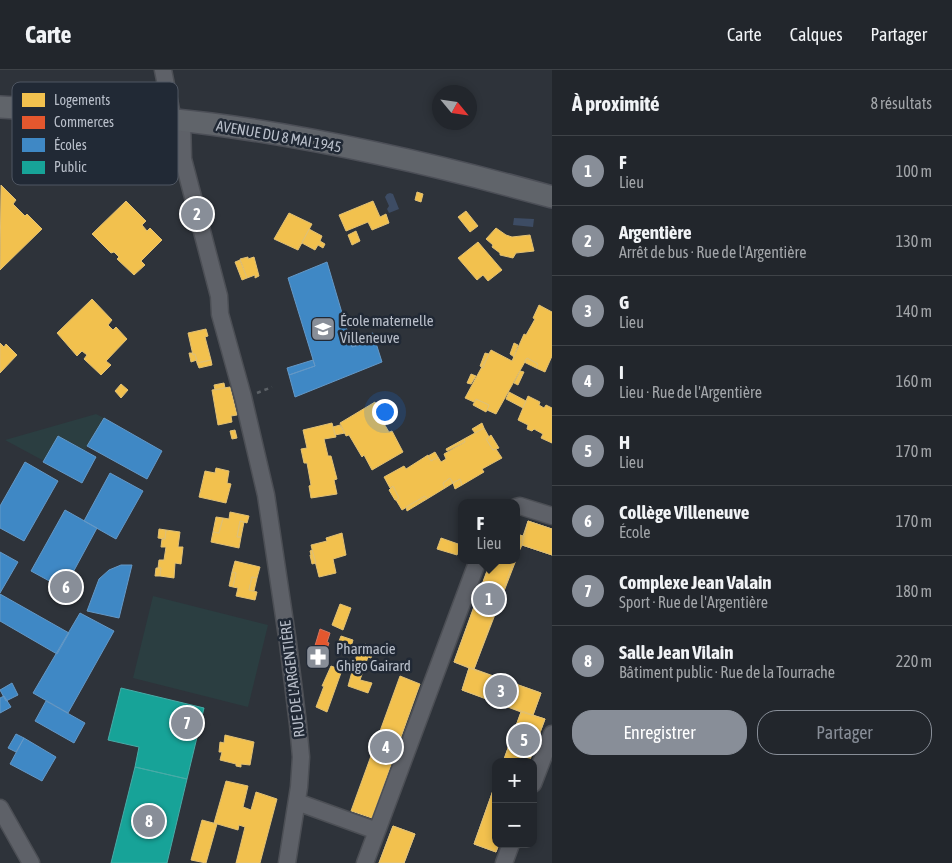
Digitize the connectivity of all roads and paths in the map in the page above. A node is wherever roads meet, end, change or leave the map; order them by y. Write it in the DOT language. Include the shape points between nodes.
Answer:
graph roads {
  1 [pos="163,70"];
  2 [pos="167,82"];
  3 [pos="178,120"];
  4 [pos="552,197"];
  5 [pos="219,296"];
  6 [pos="272,387"];
  7 [pos="252,395"];
  8 [pos="266,495"];
  9 [pos="520,506"];
  10 [pos="552,516"];
  11 [pos="477,564"];
  12 [pos="552,734"];
  13 [pos="537,773"];
  14 [pos="296,802"];
  15 [pos="0,808"];
  16 [pos="377,831"];
  17 [pos="510,848"];
  18 [pos="31,863"];
  19 [pos="287,863"];
  20 [pos="365,863"];
  21 [pos="504,863"];
  1 -- 2 [label="street, RUE DE L'ARGENTIÈRE"];
  3 -- 4 [label="main road, AVENUE DU 8 MAI 1945" via="320,142"];
  3 -- 5 [label="street, RUE DE L'ARGENTIÈRE" via="183,159"];
  5 -- 7 [label="street, RUE DE L'ARGENTIÈRE" via="229,311"];
  5 -- 8 [label="street, RUE DE L'ARGENTIÈRE" via="220,314"];
  6 -- 7 [label="path"];
  7 -- 8 [label="street, RUE DE L'ARGENTIÈRE" via="265,460"];
  8 -- 14 [label="street, RUE DE L'ARGENTIÈRE" via="298,724 300,757"];
  9 -- 10 [label="street"];
  11 -- 16 [label="street"];
  12 -- 13 [label="street"];
  14 -- 16 [label="street"];
  14 -- 19 [label="street, RUE DE L'ARGENTIÈRE"];
  15 -- 18 [label="street"];
  16 -- 20 [label="street"];
  17 -- 21 [label="street"];
}
